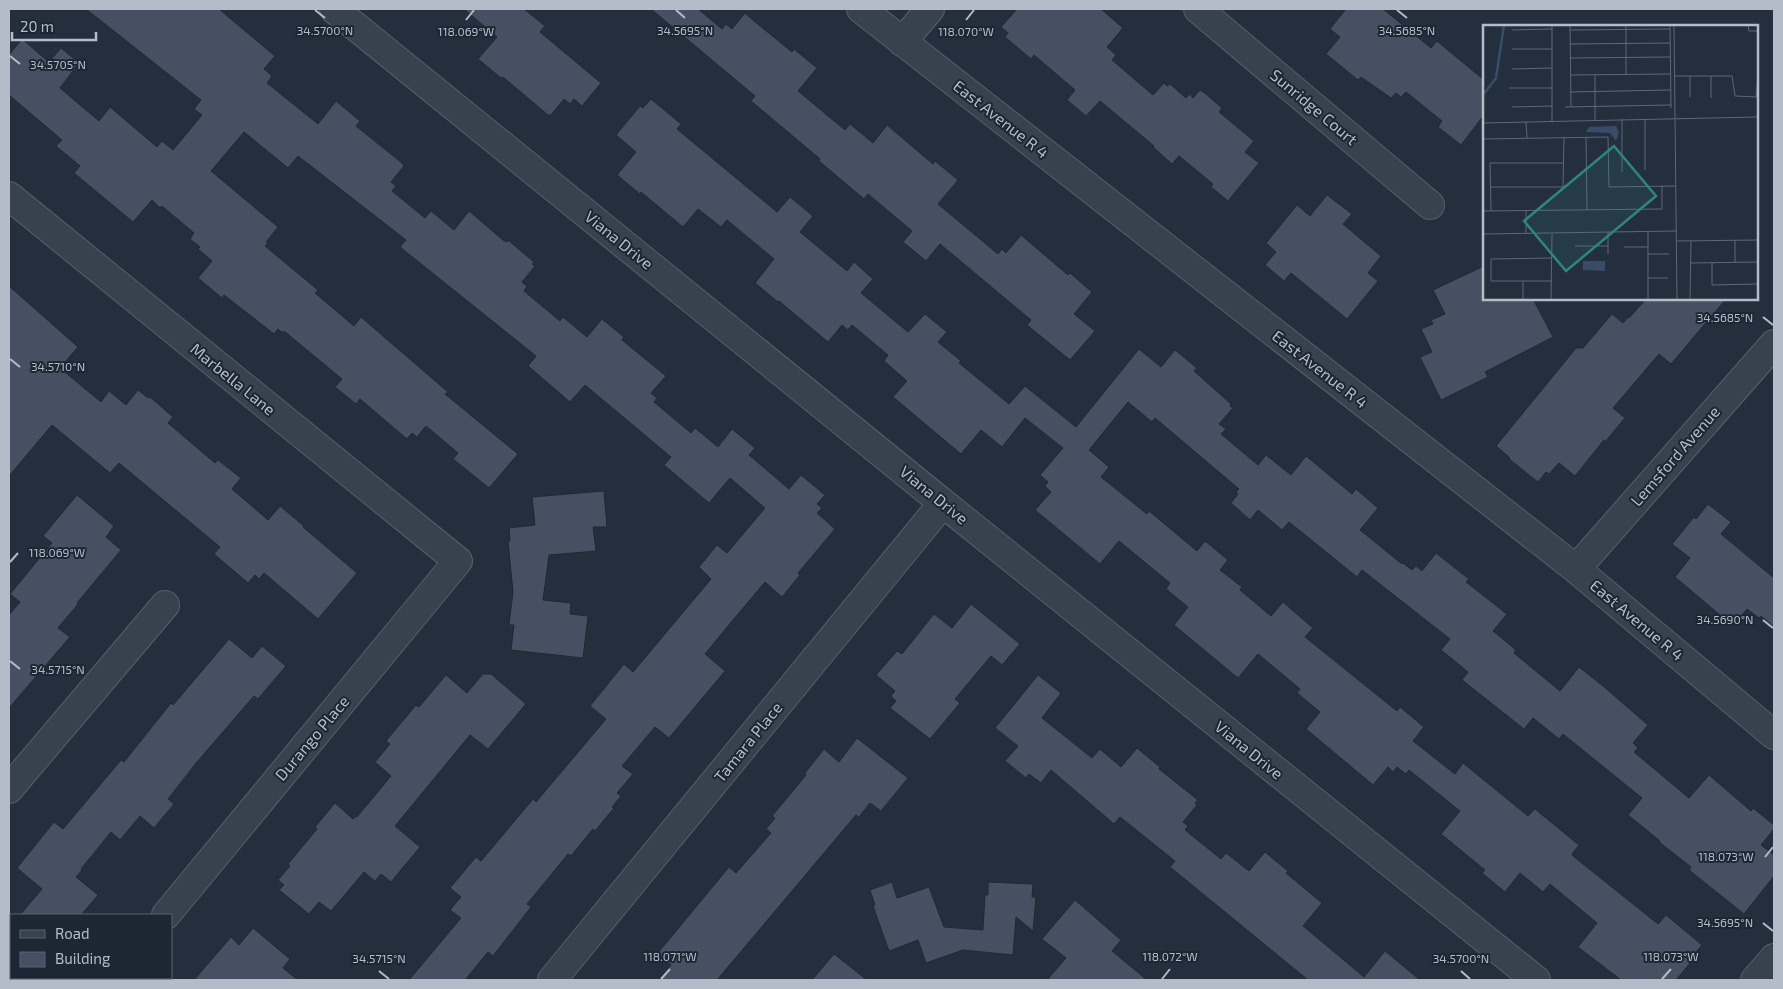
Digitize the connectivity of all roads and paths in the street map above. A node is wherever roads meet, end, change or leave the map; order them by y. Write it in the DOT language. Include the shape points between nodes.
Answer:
graph roads {
  1 [pos="334,9"];
  2 [pos="861,9"];
  3 [pos="930,9"];
  4 [pos="1198,9"];
  5 [pos="902,42"];
  6 [pos="9,196"];
  7 [pos="1430,205"];
  8 [pos="1774,344"];
  9 [pos="943,503"];
  10 [pos="458,562"];
  11 [pos="1576,569"];
  12 [pos="165,605"];
  13 [pos="1774,735"];
  14 [pos="9,789"];
  15 [pos="167,914"];
  16 [pos="1774,958"];
  17 [pos="552,980"];
  18 [pos="1536,980"];
  19 [pos="1755,980"];
  1 -- 9 [label="street, Viana Drive"];
  2 -- 5 [label="street, East Avenue R 4"];
  3 -- 5 [label="street"];
  4 -- 7 [label="street, Sunridge Court"];
  5 -- 11 [label="street, East Avenue R 4"];
  6 -- 10 [label="street, Marbella Lane"];
  8 -- 11 [label="street, Lemsford Avenue"];
  9 -- 17 [label="street, Tamara Place"];
  9 -- 18 [label="street, Viana Drive"];
  10 -- 15 [label="street, Durango Place"];
  11 -- 13 [label="street, East Avenue R 4"];
  12 -- 14 [label="street"];
  16 -- 19 [label="street"];
}
